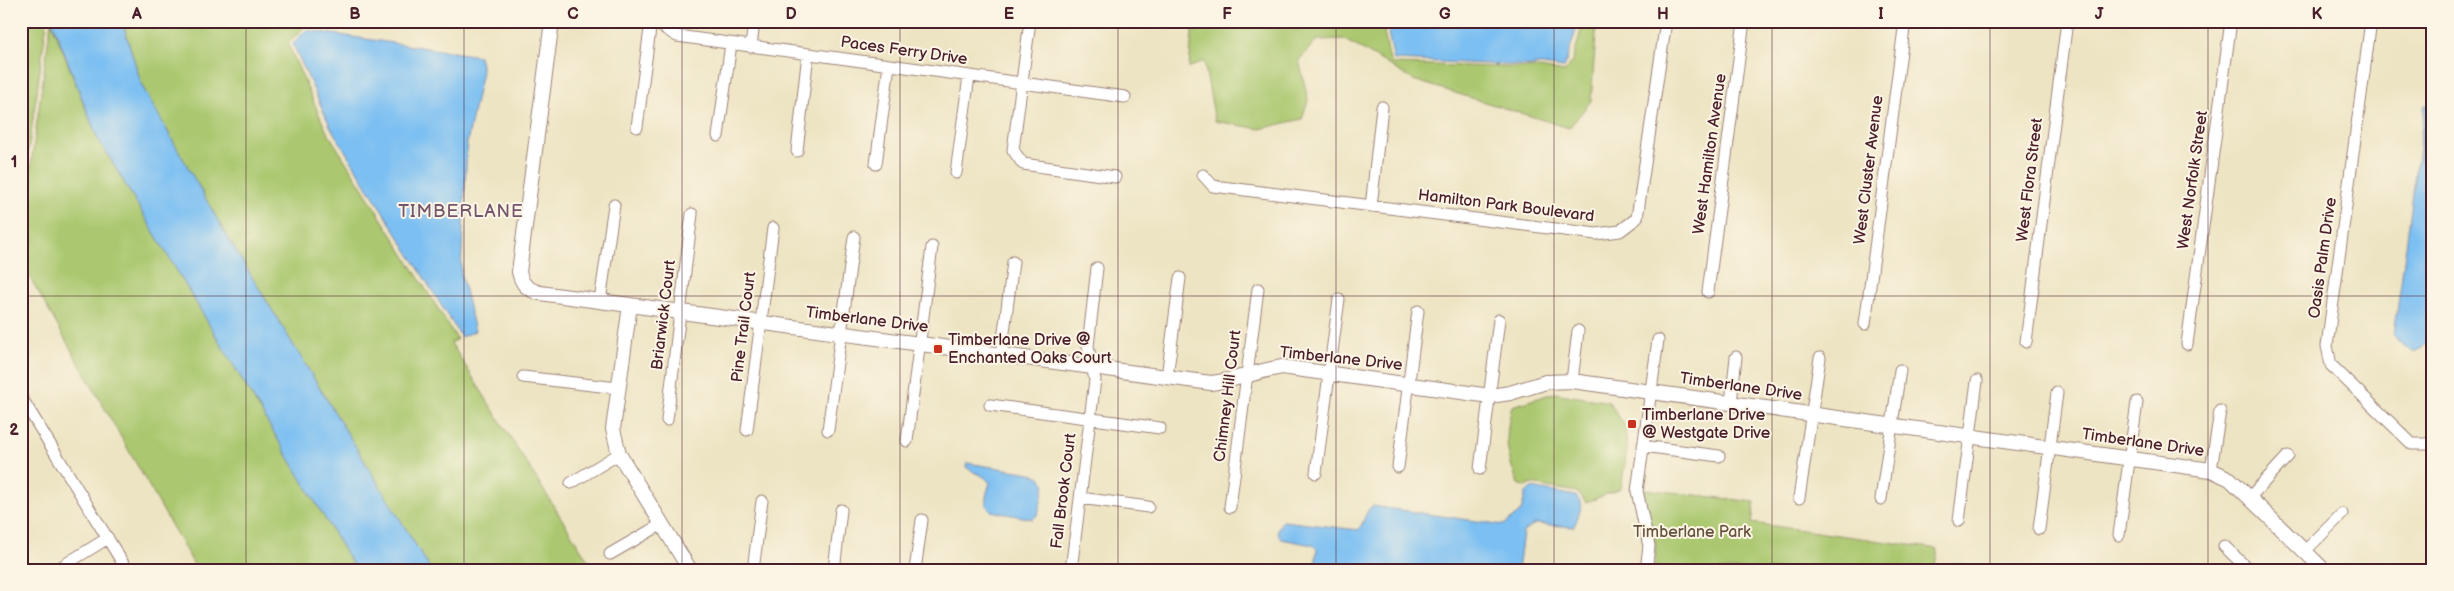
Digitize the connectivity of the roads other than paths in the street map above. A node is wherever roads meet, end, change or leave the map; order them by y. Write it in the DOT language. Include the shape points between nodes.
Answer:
graph roads {
  1 [pos="552,21"];
  2 [pos="652,21"];
  3 [pos="754,21"];
  4 [pos="1030,21"];
  5 [pos="1666,21"];
  6 [pos="1744,21"];
  7 [pos="1905,21"];
  8 [pos="2067,21"];
  9 [pos="2231,21"];
  10 [pos="2371,21"];
  11 [pos="730,44"];
  12 [pos="751,47"];
  13 [pos="808,54"];
  14 [pos="889,65"];
  15 [pos="969,76"];
  16 [pos="1022,83"];
  17 [pos="1125,97"];
  18 [pos="1382,107"];
  19 [pos="637,127"];
  20 [pos="718,136"];
  21 [pos="797,151"];
  22 [pos="876,164"];
  23 [pos="956,173"];
  24 [pos="1203,175"];
  25 [pos="1115,176"];
  26 [pos="614,205"];
  27 [pos="1371,207"];
  28 [pos="692,214"];
  29 [pos="773,228"];
  30 [pos="854,237"];
  31 [pos="932,247"];
  32 [pos="1013,262"];
  33 [pos="1097,268"];
  34 [pos="1180,278"];
  35 [pos="1258,288"];
  36 [pos="1708,292"];
  37 [pos="1339,299"];
  38 [pos="600,301"];
  39 [pos="630,306"];
  40 [pos="1418,311"];
  41 [pos="681,312"];
  42 [pos="1499,320"];
  43 [pos="761,324"];
  44 [pos="1865,324"];
  45 [pos="1578,331"];
  46 [pos="842,334"];
  47 [pos="1658,340"];
  48 [pos="2026,342"];
  49 [pos="919,344"];
  50 [pos="2187,344"];
  51 [pos="1000,354"];
  52 [pos="1736,357"];
  53 [pos="1820,358"];
  54 [pos="1091,367"];
  55 [pos="1900,370"];
  56 [pos="1329,373"];
  57 [pos="1247,375"];
  58 [pos="523,376"];
  59 [pos="1167,377"];
  60 [pos="1572,381"];
  61 [pos="1977,382"];
  62 [pos="1409,385"];
  63 [pos="618,388"];
  64 [pos="1650,392"];
  65 [pos="2057,393"];
  66 [pos="1490,396"];
  67 [pos="21,397"];
  68 [pos="2137,402"];
  69 [pos="1731,403"];
  70 [pos="990,405"];
  71 [pos="2220,411"];
  72 [pos="1810,414"];
  73 [pos="1090,417"];
  74 [pos="667,420"];
  75 [pos="1890,425"];
  76 [pos="1160,428"];
  77 [pos="747,430"];
  78 [pos="828,430"];
  79 [pos="1970,436"];
  80 [pos="2433,439"];
  81 [pos="907,440"];
  82 [pos="1643,446"];
  83 [pos="2050,447"];
  84 [pos="619,454"];
  85 [pos="1719,456"];
  86 [pos="2288,456"];
  87 [pos="2130,458"];
  88 [pos="1398,467"];
  89 [pos="1480,469"];
  90 [pos="2211,470"];
  91 [pos="1316,472"];
  92 [pos="571,483"];
  93 [pos="2250,497"];
  94 [pos="1080,498"];
  95 [pos="1799,498"];
  96 [pos="1881,499"];
  97 [pos="762,501"];
  98 [pos="1148,507"];
  99 [pos="1230,507"];
  100 [pos="841,510"];
  101 [pos="2342,514"];
  102 [pos="922,520"];
  103 [pos="1959,521"];
  104 [pos="662,524"];
  105 [pos="2039,529"];
  106 [pos="2119,535"];
  107 [pos="108,538"];
  108 [pos="2224,546"];
  109 [pos="2305,551"];
  110 [pos="610,554"];
  111 [pos="56,570"];
  112 [pos="127,570"];
  113 [pos="690,570"];
  114 [pos="753,570"];
  115 [pos="834,570"];
  116 [pos="915,570"];
  117 [pos="1070,570"];
  118 [pos="1646,570"];
  119 [pos="2249,570"];
  120 [pos="2324,570"];
  1 -- 38 [label="street, Timberlane Drive" via="519,272 528,289"];
  2 -- 11 [label="street, Paces Ferry Drive" via="677,36"];
  2 -- 19 [label="street"];
  3 -- 12 [label="street"];
  4 -- 16 [label="street"];
  5 -- 27 [label="street, Hamilton Park Boulevard" via="1637,218 1620,231 1596,234"];
  6 -- 36 [label="street, West Hamilton Avenue"];
  7 -- 44 [label="street, West Cluster Avenue"];
  8 -- 48 [label="street, West Flora Street"];
  9 -- 50 [label="street, West Norfolk Street"];
  10 -- 80 [label="street, Oasis Palm Drive" via="2327,346 2331,365 2412,444 2428,444"];
  11 -- 12 [label="street, Paces Ferry Drive"];
  11 -- 20 [label="street"];
  12 -- 13 [label="street, Paces Ferry Drive"];
  13 -- 14 [label="street, Paces Ferry Drive"];
  13 -- 21 [label="street"];
  14 -- 15 [label="street, Paces Ferry Drive"];
  14 -- 22 [label="street"];
  15 -- 16 [label="street, Paces Ferry Drive"];
  15 -- 23 [label="street"];
  16 -- 17 [label="street, Paces Ferry Drive"];
  16 -- 25 [label="street" via="1013,150 1023,164"];
  18 -- 27 [label="street"];
  24 -- 27 [label="street, Hamilton Park Boulevard" via="1213,186"];
  26 -- 38 [label="street"];
  28 -- 41 [label="street, Briarwick Court"];
  29 -- 43 [label="street, Pine Trail Court"];
  30 -- 46 [label="street"];
  31 -- 49 [label="street"];
  32 -- 51 [label="street"];
  33 -- 54 [label="street, Fall Brook Court" via="1088,346"];
  34 -- 59 [label="street"];
  35 -- 57 [label="street, Chimney Hill Court"];
  37 -- 56 [label="street"];
  38 -- 39 [label="street, Timberlane Drive"];
  39 -- 41 [label="street, Timberlane Drive"];
  39 -- 63 [label="street"];
  40 -- 62 [label="street"];
  41 -- 43 [label="street, Timberlane Drive"];
  41 -- 74 [label="street, Briarwick Court"];
  42 -- 66 [label="street"];
  43 -- 46 [label="street, Timberlane Drive"];
  43 -- 77 [label="street, Pine Trail Court"];
  45 -- 60 [label="street"];
  46 -- 49 [label="street, Timberlane Drive"];
  46 -- 78 [label="street"];
  47 -- 64 [label="street"];
  49 -- 51 [label="street, Timberlane Drive"];
  49 -- 81 [label="street"];
  51 -- 54 [label="street, Timberlane Drive"];
  52 -- 69 [label="street"];
  53 -- 72 [label="street"];
  54 -- 59 [label="street, Timberlane Drive"];
  54 -- 73 [label="street, Fall Brook Court" via="1095,380"];
  55 -- 75 [label="street"];
  56 -- 57 [label="street, Timberlane Drive" via="1282,368"];
  56 -- 62 [label="street, Timberlane Drive"];
  56 -- 91 [label="street"];
  57 -- 59 [label="street, Timberlane Drive" via="1211,383"];
  57 -- 99 [label="street, Chimney Hill Court"];
  58 -- 63 [label="street"];
  60 -- 64 [label="street, Timberlane Drive"];
  60 -- 66 [label="street, Timberlane Drive" via="1546,382"];
  61 -- 79 [label="street"];
  62 -- 66 [label="street, Timberlane Drive"];
  62 -- 88 [label="street"];
  63 -- 84 [label="street" via="613,429"];
  64 -- 69 [label="street, Timberlane Drive"];
  64 -- 82 [label="street"];
  65 -- 83 [label="street"];
  66 -- 89 [label="street"];
  67 -- 107 [label="street"];
  68 -- 87 [label="street"];
  69 -- 72 [label="street, Timberlane Drive"];
  70 -- 73 [label="street"];
  71 -- 90 [label="street"];
  72 -- 75 [label="street, Timberlane Drive"];
  72 -- 95 [label="street"];
  73 -- 76 [label="street"];
  73 -- 94 [label="street, Fall Brook Court"];
  75 -- 79 [label="street, Timberlane Drive"];
  75 -- 96 [label="street"];
  79 -- 83 [label="street, Timberlane Drive"];
  79 -- 103 [label="street"];
  82 -- 85 [label="street"];
  82 -- 118 [label="street" via="1637,491 1649,546"];
  83 -- 87 [label="street, Timberlane Drive"];
  83 -- 105 [label="street"];
  84 -- 92 [label="street"];
  84 -- 104 [label="street"];
  86 -- 93 [label="street"];
  87 -- 90 [label="street, Timberlane Drive"];
  87 -- 106 [label="street"];
  90 -- 93 [label="street, Timberlane Drive" via="2230,480"];
  93 -- 109 [label="street, Timberlane Drive"];
  94 -- 98 [label="street"];
  94 -- 117 [label="street, Fall Brook Court"];
  97 -- 114 [label="street"];
  100 -- 115 [label="street"];
  101 -- 109 [label="street"];
  102 -- 116 [label="street"];
  104 -- 110 [label="street"];
  104 -- 113 [label="street"];
  107 -- 111 [label="street"];
  107 -- 112 [label="street"];
  108 -- 119 [label="street"];
  109 -- 120 [label="street, Timberlane Drive"];
}
